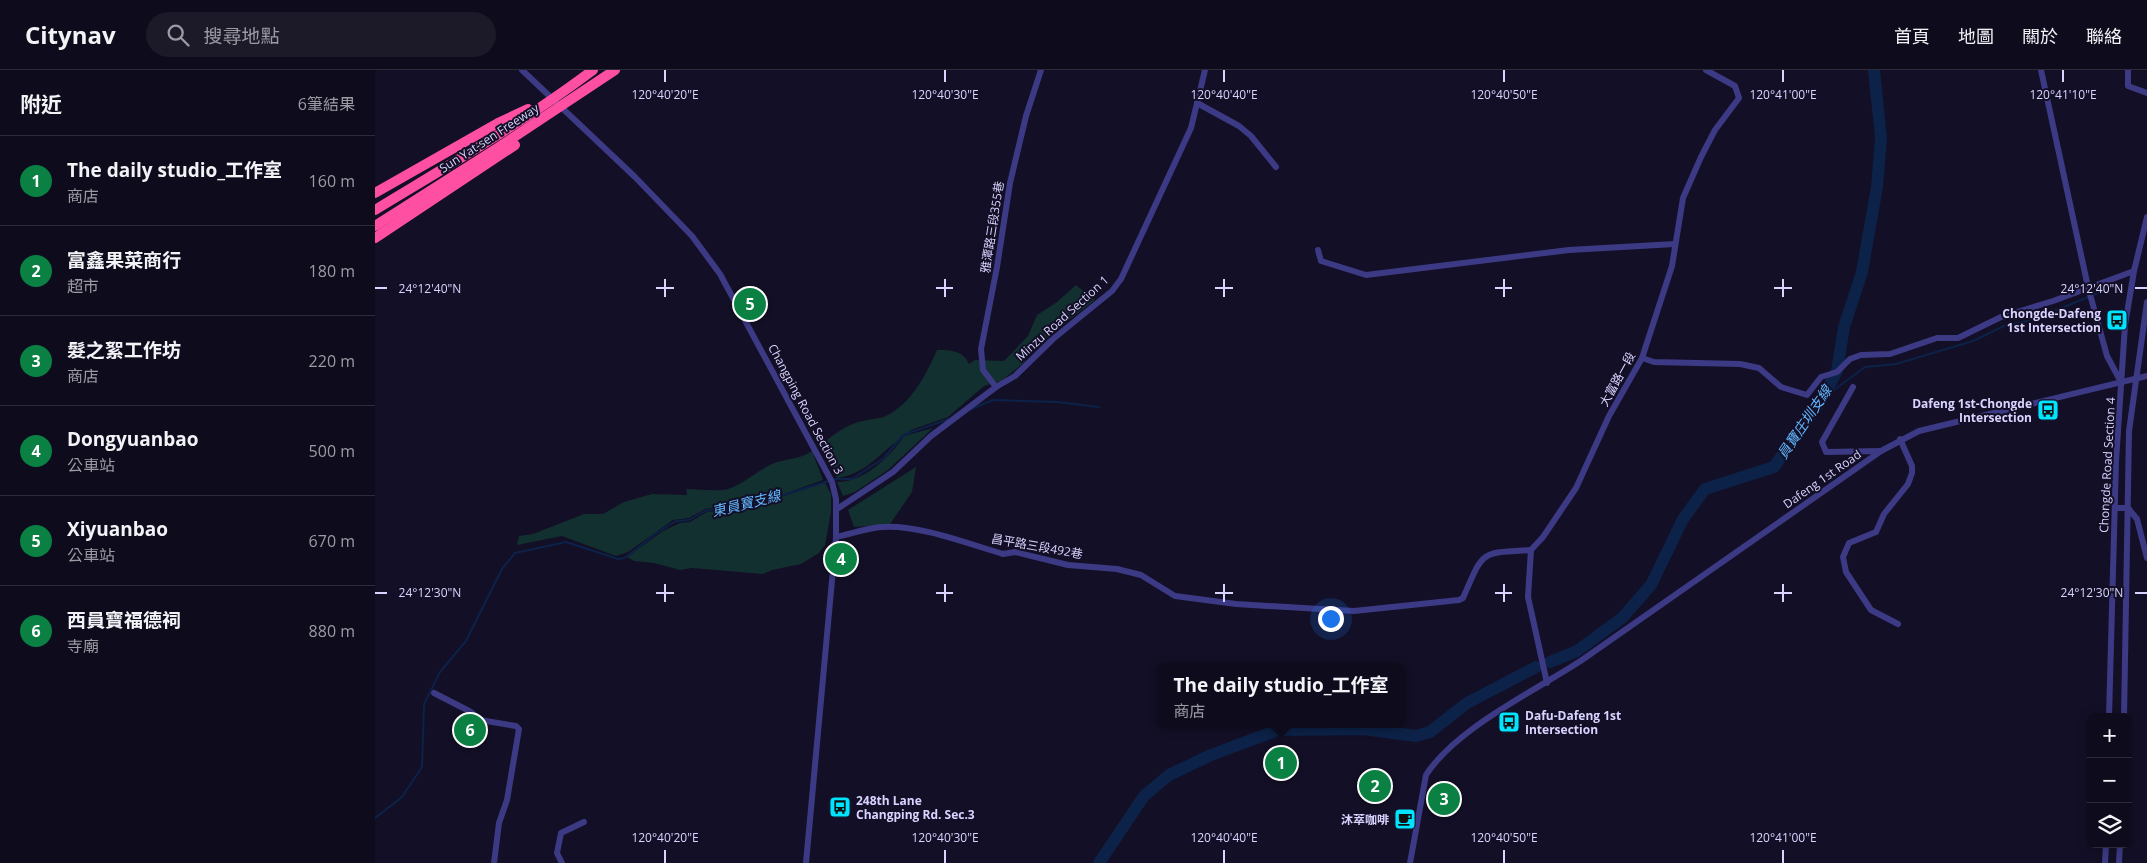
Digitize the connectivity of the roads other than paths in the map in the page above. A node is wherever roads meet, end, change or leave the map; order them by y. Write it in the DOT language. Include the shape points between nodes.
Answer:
graph roads {
  1 [pos="522,70"];
  2 [pos="593,70"];
  3 [pos="615,70"];
  4 [pos="1041,70"];
  5 [pos="1205,70"];
  6 [pos="1706,70"];
  7 [pos="2041,70"];
  8 [pos="2128,70"];
  9 [pos="2147,93"];
  10 [pos="565,97"];
  11 [pos="1197,103"];
  12 [pos="1276,167"];
  13 [pos="375,193"];
  14 [pos="375,210"];
  15 [pos="2147,217"];
  16 [pos="375,226"];
  17 [pos="375,238"];
  18 [pos="1675,244"];
  19 [pos="1318,250"];
  20 [pos="2135,271"];
  21 [pos="2088,287"];
  22 [pos="2147,302"];
  23 [pos="1642,358"];
  24 [pos="2147,376"];
  25 [pos="2134,380"];
  26 [pos="2122,383"];
  27 [pos="996,387"];
  28 [pos="1853,387"];
  29 [pos="1900,439"];
  30 [pos="1881,451"];
  31 [pos="837,508"];
  32 [pos="2115,508"];
  33 [pos="2128,508"];
  34 [pos="836,537"];
  35 [pos="1531,550"];
  36 [pos="2147,558"];
  37 [pos="1898,624"];
  38 [pos="1547,683"];
  39 [pos="434,693"];
  40 [pos="2109,713"];
  41 [pos="2124,713"];
  42 [pos="583,822"];
  43 [pos="809,848"];
  44 [pos="2105,848"];
  45 [pos="2120,848"];
  46 [pos="494,863"];
  47 [pos="562,863"];
  48 [pos="806,863"];
  49 [pos="810,863"];
  50 [pos="1410,863"];
  51 [pos="2105,863"];
  52 [pos="2119,863"];
  1 -- 31 [label="street, Changping Road Section 3" via="635,176 692,236 720,274 829,475"];
  2 -- 10 [label="highway, Sun Yat-sen Freeway"];
  3 -- 10 [label="highway, Sun Yat-sen Freeway"];
  4 -- 27 [label="street, 雅潭路三段355巷" via="1010,183 981,349 983,370"];
  5 -- 11 [label="street, Minzu Road Section 1"];
  6 -- 18 [label="street, 大富路一段" via="1735,86 1739,98 1715,130 1683,198"];
  7 -- 21 [label="street"];
  8 -- 9 [label="street" via="2128,86"];
  10 -- 13 [label="highway" via="498,123"];
  10 -- 14 [label="highway, Sun Yat-sen Freeway"];
  10 -- 16 [label="highway, Sun Yat-sen Freeway"];
  10 -- 17 [label="highway" via="539,129"];
  11 -- 12 [label="street" via="1239,126"];
  11 -- 27 [label="street, Minzu Road Section 1" via="1191,128 1121,279 1112,291 1053,339 1015,376"];
  15 -- 20 [label="street, Chongde Road Section 4"];
  18 -- 19 [label="street" via="1569,250 1366,275 1321,261"];
  18 -- 23 [label="street, 大富路一段" via="1672,266"];
  20 -- 21 [label="street"];
  20 -- 26 [label="street, Chongde Road Section 4" via="2125,325"];
  21 -- 23 [label="street" via="2001,316 1958,338 1937,338 1890,354 1861,354 1850,359 1837,372 1821,377 1807,395 1781,387 1759,368 1740,364 1654,362"];
  21 -- 26 [label="street" via="2107,356"];
  22 -- 25 [label="street, Chongde Road Section 4"];
  23 -- 35 [label="street, 大富路一段" via="1609,416 1576,488"];
  24 -- 25 [label="street, Dafeng 1st Road"];
  25 -- 26 [label="street, Dafeng 1st Road"];
  25 -- 33 [label="street, Chongde Road Section 4" via="2129,431"];
  26 -- 29 [label="street, Dafeng 1st Road" via="1919,430"];
  26 -- 32 [label="street, Chongde Road Section 4"];
  27 -- 31 [label="street, Minzu Road Section 1" via="931,436 893,472"];
  28 -- 30 [label="street" via="1822,442 1826,452"];
  29 -- 30 [label="street, Dafeng 1st Road"];
  29 -- 37 [label="street" via="1912,466 1908,484 1884,514 1876,532 1849,543 1843,557 1846,572 1871,610"];
  30 -- 38 [label="street, Dafeng 1st Road"];
  31 -- 34 [label="street, Changping Road Section 3"];
  32 -- 33 [label="street"];
  32 -- 40 [label="street, Chongde Road Section 4"];
  33 -- 36 [label="street" via="2137,519"];
  33 -- 41 [label="street, Chongde Road Section 4"];
  34 -- 35 [label="street, 昌平路三段492巷" via="882,527 901,528 932,533 1003,554 1015,552 1068,565 1117,569 1141,575 1175,596 1236,604 1355,611 1459,600 1463,598 1479,561 1491,552"];
  34 -- 43 [label="street, Changping Road Section 3"];
  35 -- 38 [label="street" via="1528,597"];
  38 -- 50 [label="street, Dafeng 1st Road" via="1532,689 1455,743 1433,764 1423,782"];
  39 -- 46 [label="street" via="480,720 519,729"];
  42 -- 47 [label="street" via="561,833 557,853"];
  43 -- 48 [label="street, Changping Road Section 3"];
  43 -- 49 [label="street, Changping Road Section 3"];
  44 -- 51 [label="street"];
  45 -- 52 [label="street"];
}
